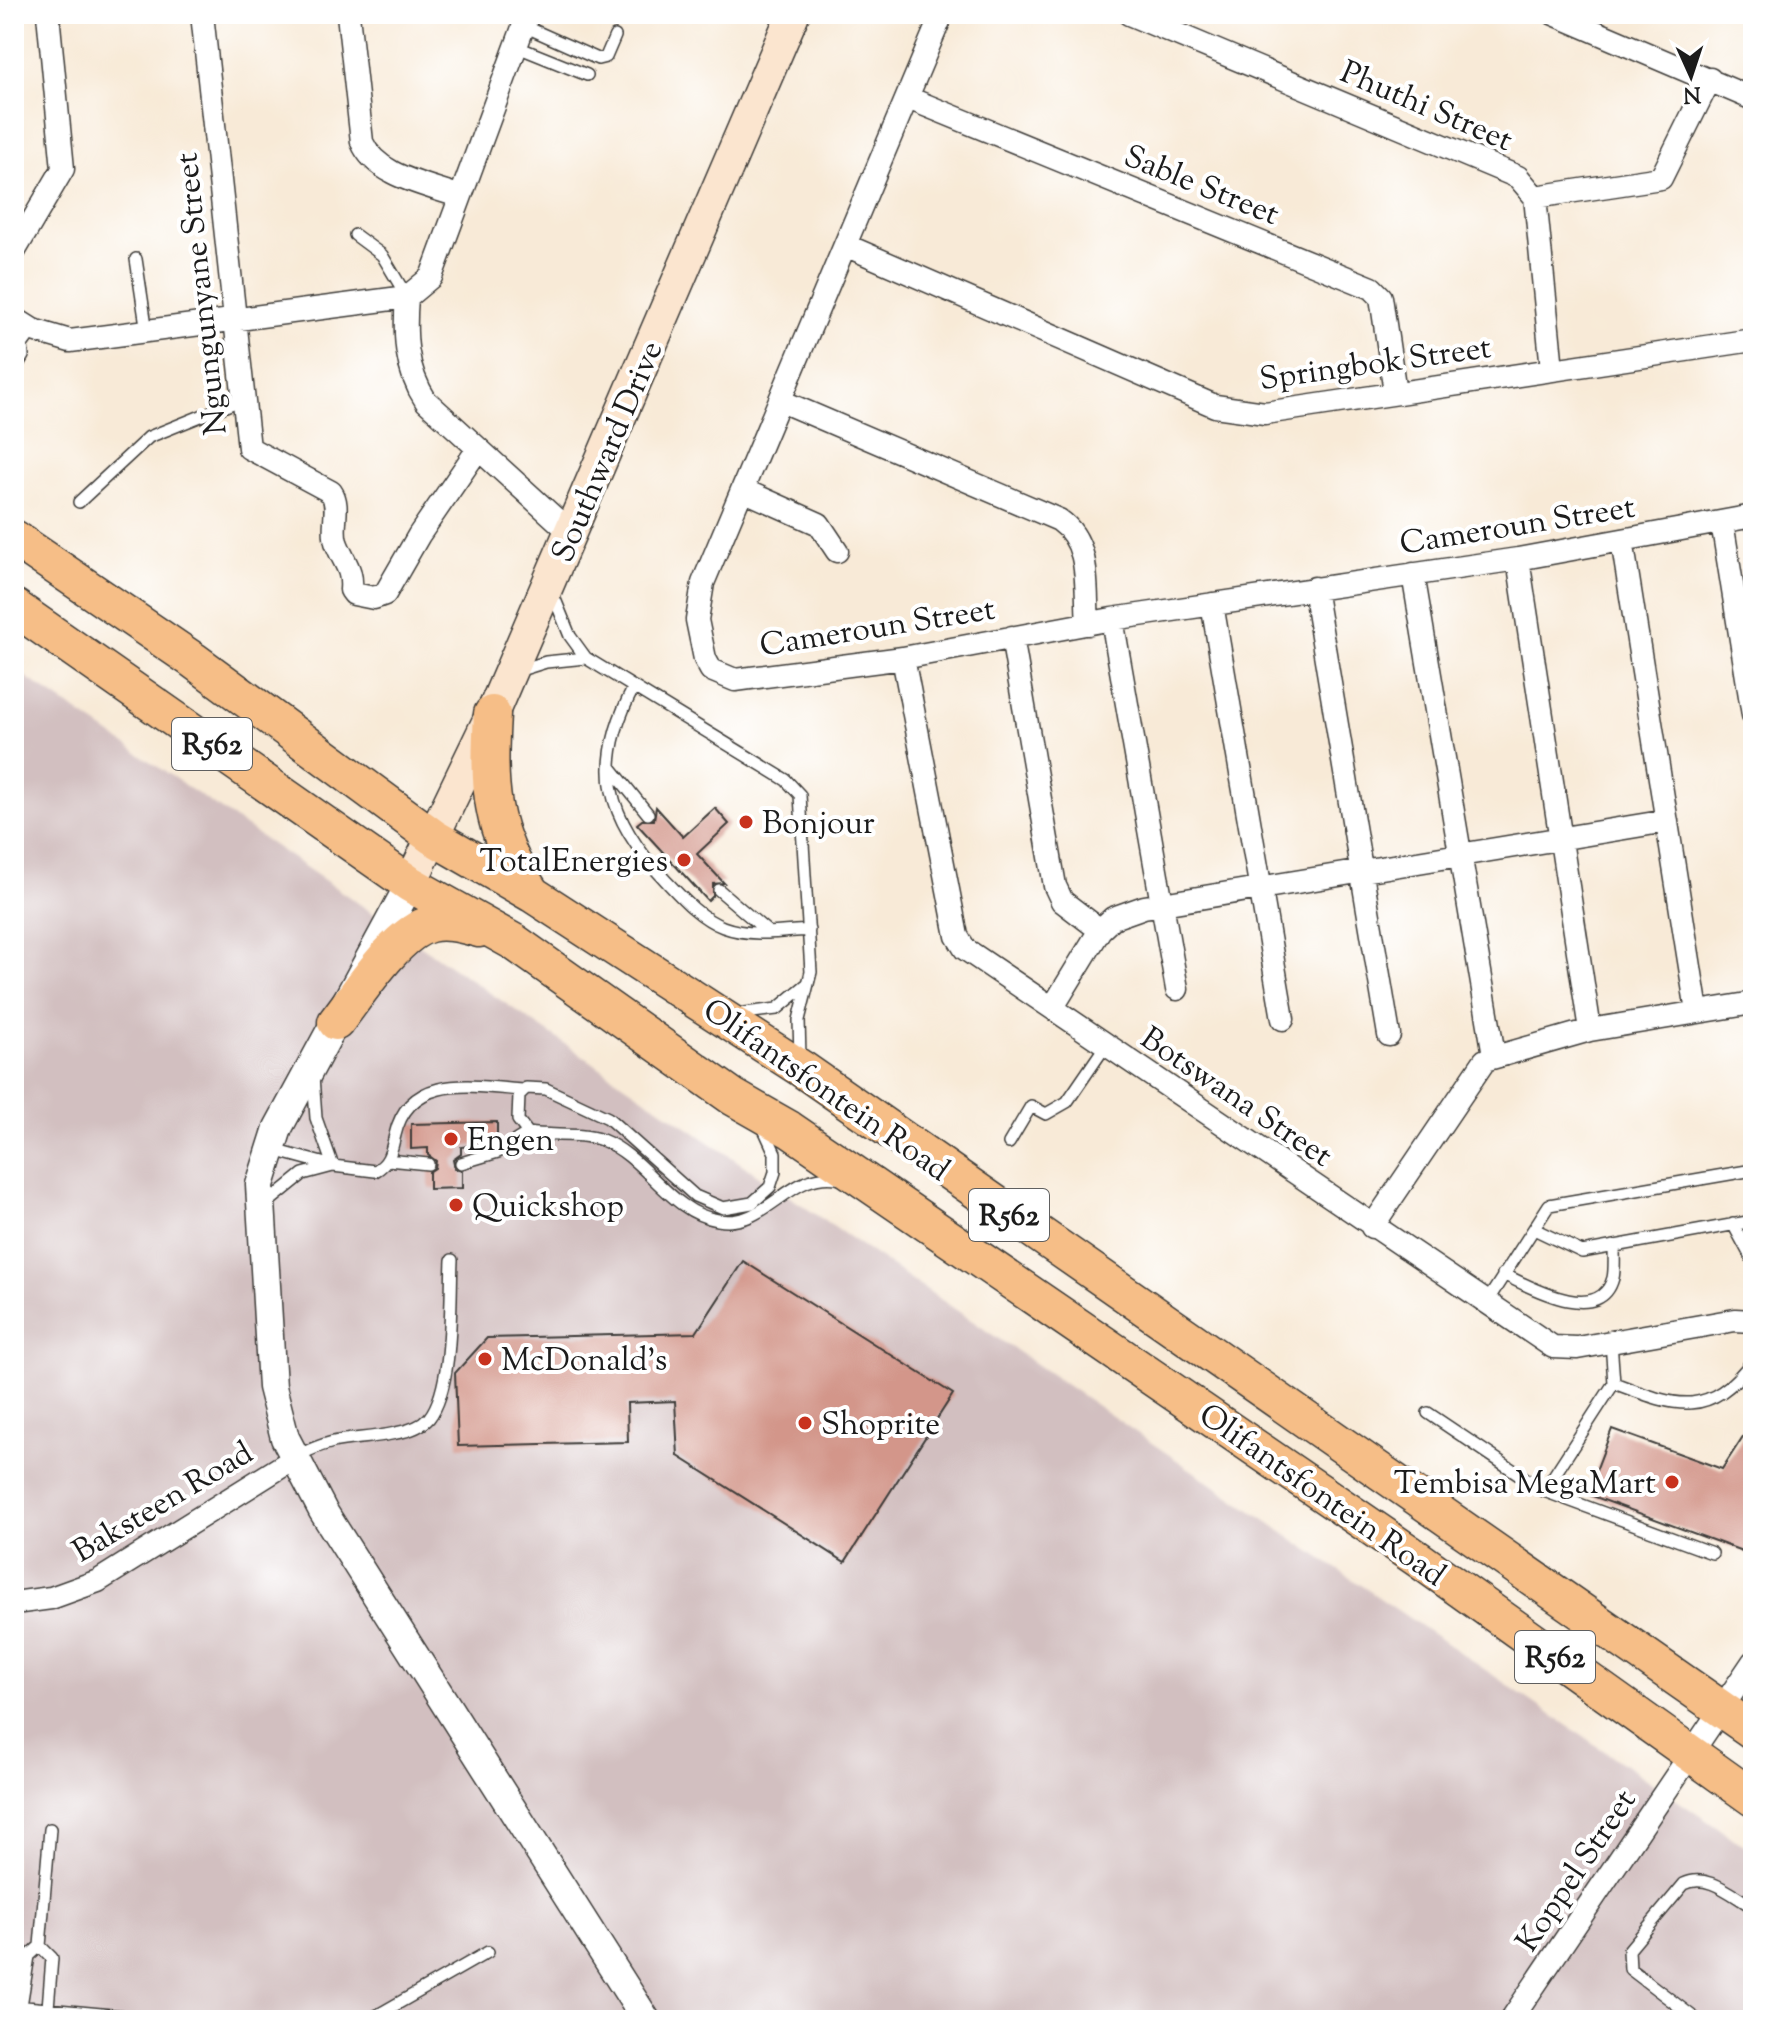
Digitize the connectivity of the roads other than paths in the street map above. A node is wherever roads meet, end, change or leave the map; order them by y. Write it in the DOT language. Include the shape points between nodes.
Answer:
graph roads {
  1 [pos="48,14"];
  2 [pos="202,14"];
  3 [pos="348,14"];
  4 [pos="793,14"];
  5 [pos="942,14"];
  6 [pos="1129,14"];
  7 [pos="1554,14"];
  8 [pos="522,29"];
  9 [pos="615,36"];
  10 [pos="587,75"];
  11 [pos="1710,79"];
  12 [pos="908,98"];
  13 [pos="1753,99"];
  14 [pos="458,196"];
  15 [pos="1535,197"];
  16 [pos="355,235"];
  17 [pos="845,245"];
  18 [pos="14,252"];
  19 [pos="136,259"];
  20 [pos="407,297"];
  21 [pos="14,318"];
  22 [pos="235,321"];
  23 [pos="33,330"];
  24 [pos="147,332"];
  25 [pos="1753,340"];
  26 [pos="1552,369"];
  27 [pos="14,371"];
  28 [pos="1395,392"];
  29 [pos="243,399"];
  30 [pos="781,401"];
  31 [pos="478,449"];
  32 [pos="743,490"];
  33 [pos="79,502"];
  34 [pos="1753,516"];
  35 [pos="1722,522"];
  36 [pos="571,533"];
  37 [pos="14,538"];
  38 [pos="1622,540"];
  39 [pos="837,551"];
  40 [pos="1518,559"];
  41 [pos="1413,574"];
  42 [pos="549,584"];
  43 [pos="1314,588"];
  44 [pos="1212,604"];
  45 [pos="14,607"];
  46 [pos="1112,619"];
  47 [pos="1088,624"];
  48 [pos="1746,624"];
  49 [pos="1012,637"];
  50 [pos="586,658"];
  51 [pos="903,658"];
  52 [pos="509,675"];
  53 [pos="634,687"];
  54 [pos="492,714"];
  55 [pos="1753,715"];
  56 [pos="610,767"];
  57 [pos="648,814"];
  58 [pos="1667,821"];
  59 [pos="433,837"];
  60 [pos="1560,838"];
  61 [pos="1463,855"];
  62 [pos="1363,871"];
  63 [pos="410,884"];
  64 [pos="1259,887"];
  65 [pos="719,890"];
  66 [pos="532,894"];
  67 [pos="1160,904"];
  68 [pos="809,930"];
  69 [pos="1100,930"];
  70 [pos="769,933"];
  71 [pos="514,942"];
  72 [pos="810,979"];
  73 [pos="1177,989"];
  74 [pos="1753,1003"];
  75 [pos="1053,1007"];
  76 [pos="713,1010"];
  77 [pos="1697,1011"];
  78 [pos="1283,1019"];
  79 [pos="336,1022"];
  80 [pos="1590,1030"];
  81 [pos="1389,1035"];
  82 [pos="1106,1045"];
  83 [pos="1494,1055"];
  84 [pos="314,1061"];
  85 [pos="802,1069"];
  86 [pos="522,1090"];
  87 [pos="733,1097"];
  88 [pos="528,1133"];
  89 [pos="1009,1143"];
  90 [pos="269,1149"];
  91 [pos="388,1160"];
  92 [pos="461,1163"];
  93 [pos="428,1164"];
  94 [pos="333,1166"];
  95 [pos="1753,1170"];
  96 [pos="897,1202"];
  97 [pos="260,1210"];
  98 [pos="1753,1221"];
  99 [pos="1733,1224"];
  100 [pos="1372,1227"];
  101 [pos="1534,1229"];
  102 [pos="1614,1247"];
  103 [pos="452,1260"];
  104 [pos="1753,1261"];
  105 [pos="1503,1274"];
  106 [pos="1485,1303"];
  107 [pos="1753,1321"];
  108 [pos="1611,1342"];
  109 [pos="1753,1360"];
  110 [pos="1614,1383"];
  111 [pos="1428,1413"];
  112 [pos="295,1458"];
  113 [pos="1544,1491"];
  114 [pos="1712,1553"];
  115 [pos="14,1603"];
  116 [pos="1753,1662"];
  117 [pos="1723,1710"];
  118 [pos="1753,1731"];
  119 [pos="1692,1756"];
  120 [pos="1753,1798"];
  121 [pos="50,1829"];
  122 [pos="1753,1907"];
  123 [pos="40,1946"];
  124 [pos="488,1952"];
  125 [pos="18,2006"];
  126 [pos="48,2008"];
  127 [pos="166,2020"];
  128 [pos="369,2020"];
  129 [pos="646,2020"];
  130 [pos="1511,2020"];
  131 [pos="1697,2020"];
  1 -- 18 [label="street" via="63,169"];
  2 -- 22 [label="street, Ngungunyane Street"];
  3 -- 14 [label="street" via="367,156 379,166"];
  4 -- 36 [label="main road, Southward Drive"];
  5 -- 12 [label="street, Cameroun Street"];
  6 -- 15 [label="street, Phuthi Street" via="1518,177"];
  7 -- 11 [label="street"];
  8 -- 9 [label="lane" via="598,59 606,57"];
  8 -- 10 [label="lane"];
  8 -- 14 [label="street"];
  11 -- 13 [label="street"];
  11 -- 15 [label="street" via="1661,178"];
  12 -- 17 [label="street, Cameroun Street"];
  12 -- 28 [label="street, Sable Street" via="1372,288 1381,297"];
  14 -- 20 [label="street" via="431,277"];
  15 -- 26 [label="street"];
  16 -- 20 [label="lane" via="382,255"];
  17 -- 28 [label="street, Springbok Street" via="1215,406 1254,414"];
  17 -- 30 [label="street, Cameroun Street"];
  19 -- 24 [label="lane"];
  20 -- 22 [label="street"];
  20 -- 31 [label="street" via="405,341 415,382 435,410"];
  21 -- 23 [label="street"];
  22 -- 24 [label="street"];
  22 -- 29 [label="street, Ngungunyane Street"];
  23 -- 24 [label="street" via="70,341"];
  23 -- 27 [label="lane"];
  25 -- 26 [label="street, Springbok Street"];
  26 -- 28 [label="street, Springbok Street"];
  29 -- 31 [label="street, Ngungunyane Street" via="249,448 334,495 336,542 353,575 351,590 364,597 385,594"];
  29 -- 33 [label="lane" via="149,437"];
  30 -- 32 [label="street, Cameroun Street"];
  30 -- 47 [label="street" via="1072,529 1082,550"];
  31 -- 36 [label="street"];
  32 -- 39 [label="street" via="819,524"];
  32 -- 51 [label="street, Cameroun Street" via="697,604 700,640 711,670 735,680"];
  34 -- 35 [label="street, Cameroun Street"];
  35 -- 38 [label="street, Cameroun Street"];
  35 -- 48 [label="street"];
  36 -- 42 [label="main road, Southward Drive"];
  37 -- 59 [label="main road, Olifantsfontein Road / R562" via="193,660"];
  38 -- 40 [label="street, Cameroun Street"];
  38 -- 58 [label="street"];
  40 -- 41 [label="street, Cameroun Street"];
  40 -- 60 [label="street"];
  41 -- 43 [label="street, Cameroun Street"];
  41 -- 61 [label="street"];
  42 -- 50 [label="lane" via="570,636"];
  42 -- 52 [label="main road, Southward Drive"];
  43 -- 44 [label="street, Cameroun Street"];
  43 -- 62 [label="street"];
  44 -- 46 [label="street, Cameroun Street"];
  44 -- 64 [label="street"];
  45 -- 63 [label="main road, Olifantsfontein Road / R562"];
  46 -- 47 [label="street, Cameroun Street"];
  46 -- 67 [label="street"];
  47 -- 49 [label="street, Cameroun Street"];
  48 -- 55 [label="street"];
  49 -- 51 [label="street, Cameroun Street"];
  49 -- 69 [label="street" via="1055,886 1062,901"];
  50 -- 52 [label="lane" via="546,662"];
  50 -- 53 [label="lane"];
  51 -- 75 [label="street, Botswana Street" via="958,940"];
  52 -- 54 [label="main road, Southward Drive"];
  53 -- 56 [label="lane" via="618,720"];
  53 -- 68 [label="lane" via="797,790 804,812"];
  54 -- 59 [label="main road, Southward Drive"];
  54 -- 66 [label="main road" via="496,828"];
  56 -- 57 [label="lane"];
  56 -- 70 [label="lane" via="615,805 630,840 686,902 726,928"];
  58 -- 60 [label="street"];
  58 -- 77 [label="street"];
  59 -- 63 [label="main road, Southward Drive"];
  59 -- 66 [label="main road, Olifantsfontein Road / R562"];
  60 -- 61 [label="street"];
  60 -- 80 [label="street"];
  61 -- 62 [label="street"];
  61 -- 83 [label="street"];
  62 -- 64 [label="street"];
  62 -- 81 [label="street"];
  63 -- 71 [label="main road, Olifantsfontein Road / R562"];
  63 -- 79 [label="street"];
  64 -- 67 [label="street"];
  64 -- 78 [label="street"];
  65 -- 70 [label="lane"];
  66 -- 76 [label="main road, Olifantsfontein Road / R562"];
  67 -- 69 [label="street" via="1128,912"];
  67 -- 73 [label="street"];
  68 -- 70 [label="lane"];
  68 -- 72 [label="lane"];
  69 -- 75 [label="street"];
  71 -- 79 [label="main road" via="447,922 417,929 402,940"];
  71 -- 87 [label="main road, Olifantsfontein Road / R562"];
  72 -- 76 [label="lane" via="769,1012"];
  72 -- 85 [label="lane" via="798,1031"];
  74 -- 77 [label="street"];
  75 -- 82 [label="street, Botswana Street"];
  76 -- 85 [label="main road, Olifantsfontein Road / R562"];
  77 -- 80 [label="street"];
  79 -- 84 [label="street"];
  80 -- 83 [label="street"];
  82 -- 89 [label="lane" via="1064,1106 1046,1114 1031,1106"];
  82 -- 100 [label="street, Botswana Street"];
  83 -- 100 [label="street" via="1474,1072"];
  84 -- 90 [label="street"];
  84 -- 94 [label="lane" via="316,1118"];
  85 -- 117 [label="main road, Olifantsfontein Road / R562"];
  86 -- 87 [label="lane" via="546,1089 608,1118 695,1196 730,1208 766,1193 776,1162 768,1134"];
  86 -- 88 [label="lane" via="517,1117"];
  86 -- 91 [label="lane" via="443,1087 423,1093 396,1130"];
  87 -- 96 [label="main road, Olifantsfontein Road / R562"];
  88 -- 92 [label="lane" via="498,1152"];
  88 -- 96 [label="lane" via="600,1139 688,1208 721,1221 756,1215 798,1184 820,1178 847,1181"];
  90 -- 94 [label="lane"];
  90 -- 97 [label="street"];
  91 -- 93 [label="lane"];
  91 -- 94 [label="lane" via="369,1172"];
  94 -- 97 [label="lane" via="303,1174"];
  95 -- 101 [label="lane" via="1549,1205"];
  96 -- 119 [label="main road, Olifantsfontein Road / R562" via="1418,1559"];
  97 -- 112 [label="street" via="272,1387"];
  98 -- 99 [label="lane"];
  99 -- 102 [label="lane"];
  99 -- 104 [label="lane"];
  100 -- 106 [label="street, Botswana Street"];
  101 -- 102 [label="lane" via="1582,1252"];
  101 -- 105 [label="lane"];
  102 -- 105 [label="lane" via="1613,1278 1590,1300 1562,1301"];
  103 -- 112 [label="lane" via="442,1390 430,1417 394,1434 330,1440"];
  105 -- 106 [label="lane"];
  106 -- 108 [label="street, Botswana Street" via="1557,1349"];
  107 -- 108 [label="street, Botswana Street"];
  108 -- 110 [label="lane"];
  109 -- 110 [label="lane" via="1737,1382 1702,1403 1668,1403"];
  110 -- 113 [label="lane"];
  111 -- 113 [label="lane"];
  112 -- 115 [label="street, Baksteen Road" via="98,1581 51,1598"];
  112 -- 129 [label="street" via="323,1511"];
  113 -- 114 [label="lane"];
  116 -- 117 [label="street, Koppel Street"];
  117 -- 118 [label="main road, Olifantsfontein Road / R562"];
  117 -- 119 [label="street, Koppel Street"];
  119 -- 120 [label="main road, Olifantsfontein Road / R562"];
  119 -- 130 [label="street, Koppel Street"];
  121 -- 123 [label="lane"];
  122 -- 131 [label="lane" via="1695,1878 1684,1884 1629,1950 1630,1969"];
  123 -- 125 [label="lane" via="29,1956"];
  123 -- 126 [label="lane" via="52,1958"];
  124 -- 128 [label="lane"];
  125 -- 126 [label="lane"];
  126 -- 127 [label="lane"];
}
